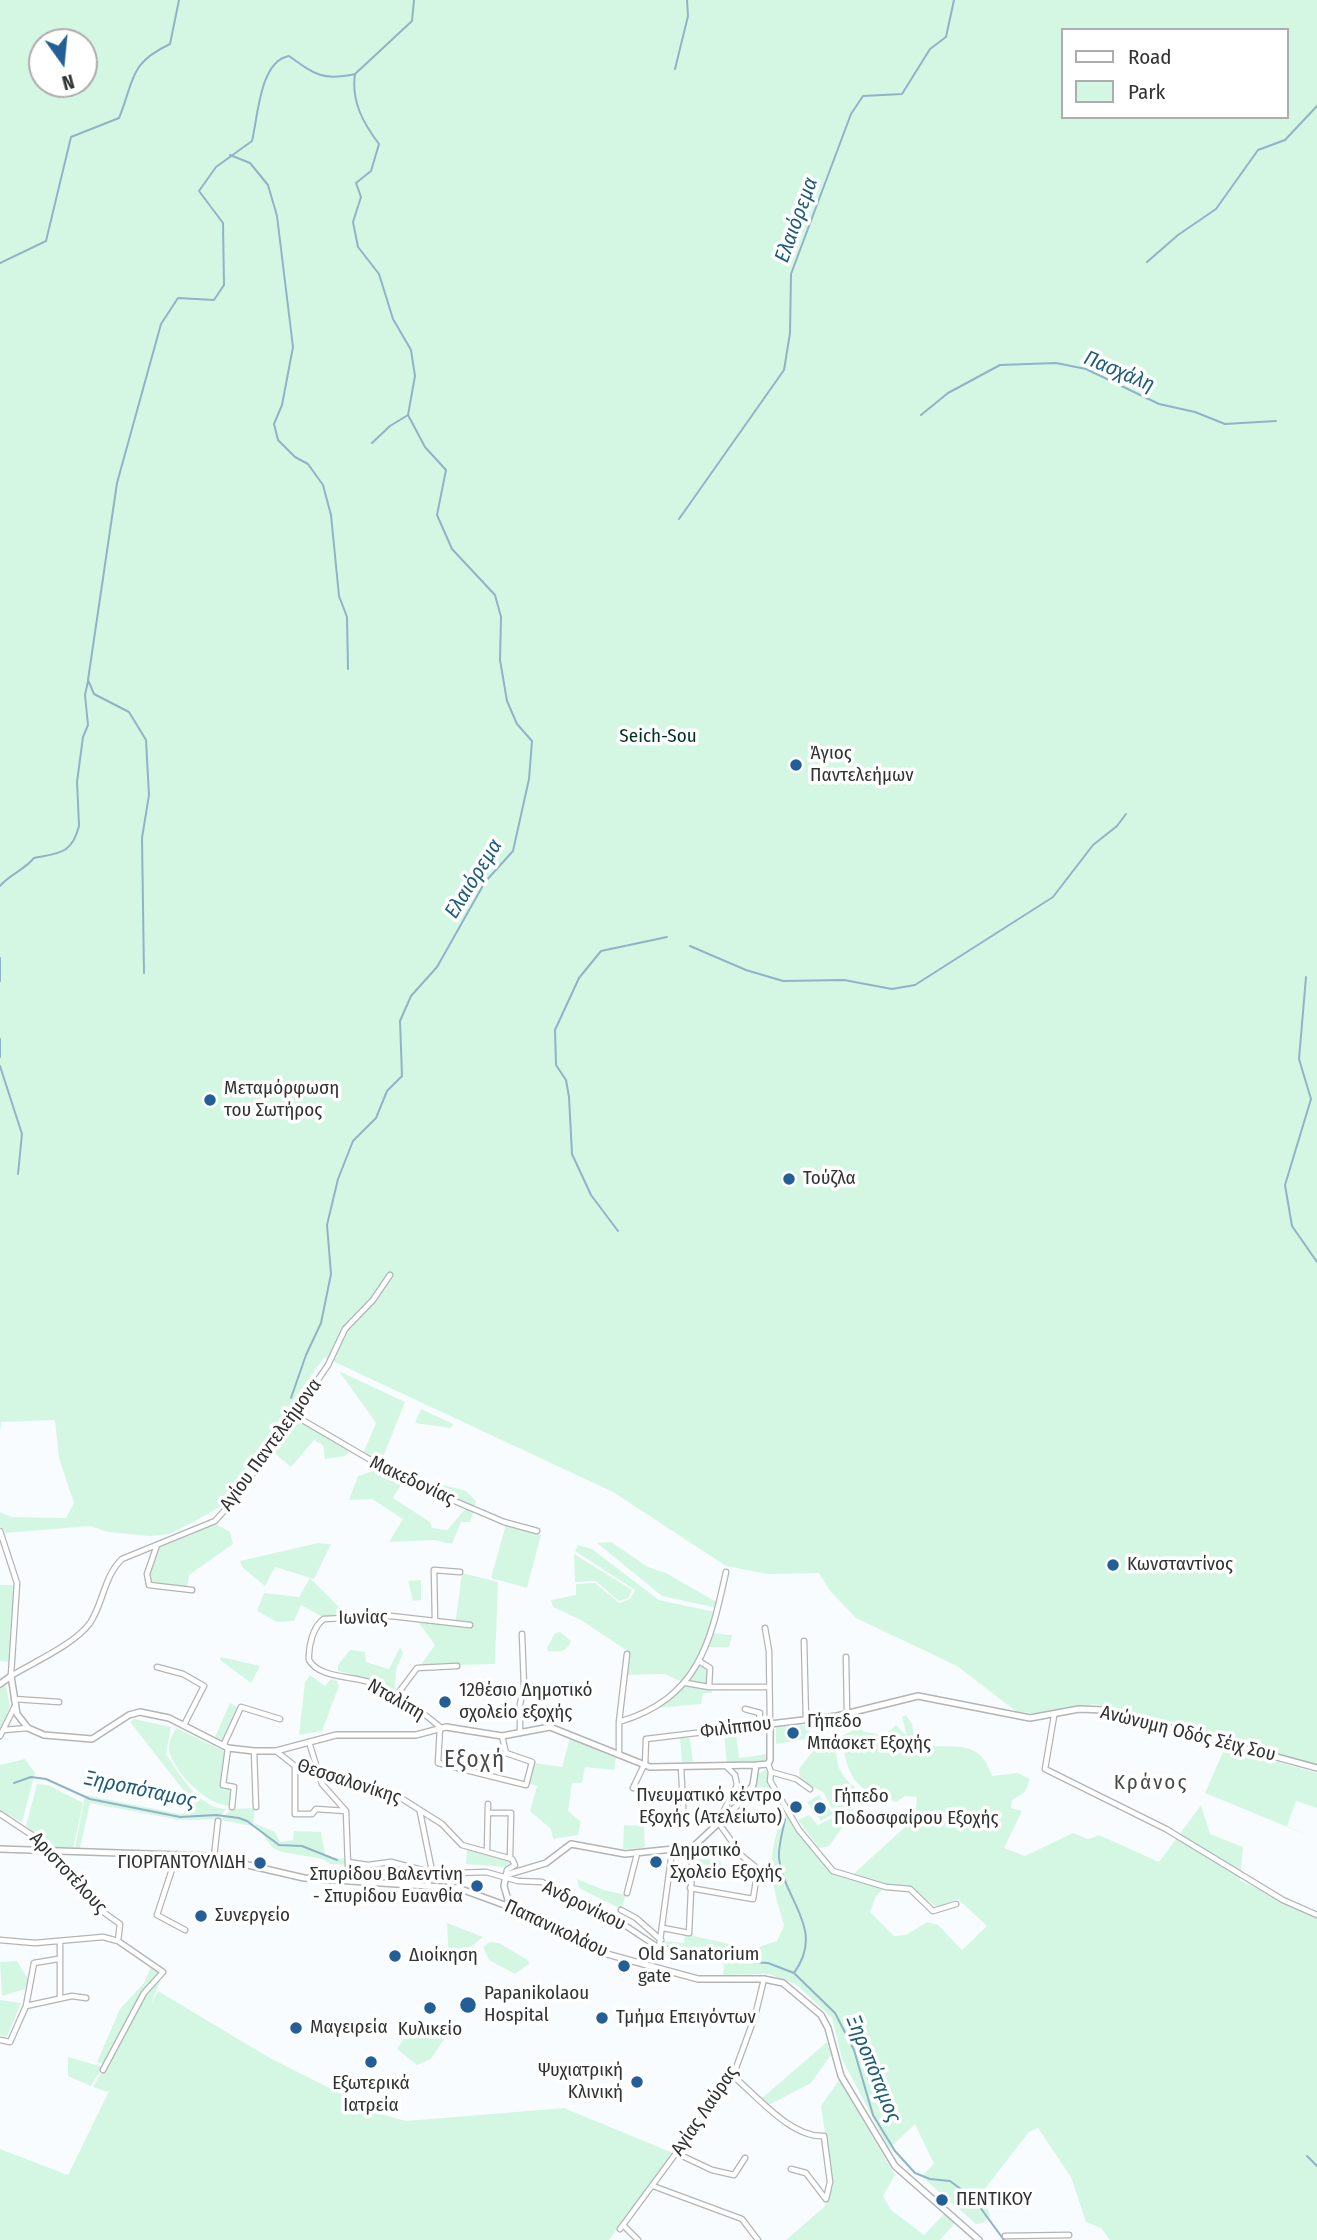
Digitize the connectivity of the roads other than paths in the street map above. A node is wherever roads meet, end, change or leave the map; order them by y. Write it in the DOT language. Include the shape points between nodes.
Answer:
graph roads {
  1 [pos="390,1275"];
  2 [pos="294,1415"];
  3 [pos="0,1531"];
  4 [pos="537,1531"];
  5 [pos="158,1544"];
  6 [pos="460,1572"];
  7 [pos="726,1572"];
  8 [pos="192,1590"];
  9 [pos="435,1621"];
  10 [pos="470,1625"];
  11 [pos="765,1628"];
  12 [pos="522,1634"];
  13 [pos="804,1641"];
  14 [pos="627,1654"];
  15 [pos="846,1657"];
  16 [pos="699,1661"];
  17 [pos="312,1665"];
  18 [pos="457,1666"];
  19 [pos="157,1667"];
  20 [pos="11,1676"];
  21 [pos="686,1683"];
  22 [pos="0,1684"];
  23 [pos="709,1687"];
  24 [pos="768,1687"];
  25 [pos="396,1696"];
  26 [pos="59,1702"];
  27 [pos="14,1703"];
  28 [pos="745,1709"];
  29 [pos="847,1713"];
  30 [pos="1016,1715"];
  31 [pos="1054,1716"];
  32 [pos="280,1719"];
  33 [pos="806,1721"];
  34 [pos="619,1722"];
  35 [pos="770,1724"];
  36 [pos="758,1725"];
  37 [pos="184,1726"];
  38 [pos="440,1727"];
  39 [pos="28,1728"];
  40 [pos="3,1730"];
  41 [pos="520,1733"];
  42 [pos="0,1736"];
  43 [pos="502,1737"];
  44 [pos="309,1742"];
  45 [pos="226,1747"];
  46 [pos="254,1751"];
  47 [pos="276,1752"];
  48 [pos="619,1755"];
  49 [pos="768,1764"];
  50 [pos="757,1765"];
  51 [pos="295,1766"];
  52 [pos="645,1766"];
  53 [pos="681,1767"];
  54 [pos="727,1767"];
  55 [pos="1317,1768"];
  56 [pos="316,1769"];
  57 [pos="771,1772"];
  58 [pos="634,1788"];
  59 [pos="810,1789"];
  60 [pos="488,1804"];
  61 [pos="232,1807"];
  62 [pos="256,1807"];
  63 [pos="346,1811"];
  64 [pos="420,1812"];
  65 [pos="488,1813"];
  66 [pos="0,1814"];
  67 [pos="218,1821"];
  68 [pos="718,1822"];
  69 [pos="684,1824"];
  70 [pos="693,1847"];
  71 [pos="0,1849"];
  72 [pos="52,1850"];
  73 [pos="487,1850"];
  74 [pos="672,1851"];
  75 [pos="177,1854"];
  76 [pos="636,1854"];
  77 [pos="214,1857"];
  78 [pos="510,1858"];
  79 [pos="430,1872"];
  80 [pos="456,1873"];
  81 [pos="506,1876"];
  82 [pos="428,1886"];
  83 [pos="690,1888"];
  84 [pos="627,1893"];
  85 [pos="956,1903"];
  86 [pos="510,1907"];
  87 [pos="621,1910"];
  88 [pos="1317,1915"];
  89 [pos="663,1928"];
  90 [pos="185,1930"];
  91 [pos="0,1940"];
  92 [pos="661,1940"];
  93 [pos="60,1941"];
  94 [pos="118,1941"];
  95 [pos="659,1948"];
  96 [pos="707,1955"];
  97 [pos="58,1959"];
  98 [pos="764,1979"];
  99 [pos="60,1998"];
  100 [pos="86,1998"];
  101 [pos="26,2006"];
  102 [pos="0,2040"];
  103 [pos="103,2070"];
  104 [pos="733,2076"];
  105 [pos="678,2154"];
  106 [pos="746,2158"];
  107 [pos="791,2169"];
  108 [pos="653,2186"];
  109 [pos="1069,2235"];
  110 [pos="1005,2236"];
  111 [pos="638,2240"];
  112 [pos="758,2240"];
  113 [pos="979,2240"];
  1 -- 2 [label="street, Αγίου Παντελεήμονα" via="345,1329 328,1365"];
  2 -- 4 [label="street, Μακεδονίας" via="403,1479 504,1522"];
  2 -- 5 [label="street, Αγίου Παντελεήμονα" via="215,1521"];
  3 -- 20 [label="street" via="17,1583"];
  5 -- 8 [label="street" via="147,1574 149,1585"];
  5 -- 20 [label="street, Αγίου Παντελεήμονα" via="125,1557 114,1567 92,1620 80,1634"];
  6 -- 9 [label="street" via="434,1570"];
  7 -- 16 [label="street" via="717,1620"];
  9 -- 10 [label="street, Ιωνίας"];
  9 -- 17 [label="street, Ιωνίας" via="391,1616 324,1619 317,1625 309,1650"];
  11 -- 24 [label="street"];
  12 -- 41 [label="street"];
  13 -- 33 [label="street"];
  14 -- 34 [label="street"];
  15 -- 29 [label="street"];
  16 -- 21 [label="street"];
  16 -- 23 [label="street" via="710,1668"];
  17 -- 25 [label="street, Νταλίπη"];
  18 -- 25 [label="street" via="417,1668"];
  19 -- 37 [label="street" via="204,1686"];
  20 -- 22 [label="street, Αγίου Παντελεήμονα"];
  20 -- 27 [label="street"];
  21 -- 23 [label="street"];
  21 -- 34 [label="street" via="655,1708"];
  23 -- 24 [label="street"];
  24 -- 35 [label="street"];
  25 -- 38 [label="street, Νταλίπη"];
  26 -- 27 [label="street"];
  27 -- 39 [label="street"];
  27 -- 40 [label="street"];
  28 -- 36 [label="street" via="760,1713"];
  29 -- 30 [label="street, Φιλίππου" via="918,1696"];
  29 -- 33 [label="street, Φιλίππου"];
  30 -- 31 [label="street, Ανώνυμη Οδός Σέιχ Σου"];
  31 -- 55 [label="street, Ανώνυμη Οδός Σέιχ Σου" via="1079,1709 1104,1710"];
  31 -- 88 [label="street" via="1045,1769 1166,1829 1283,1900"];
  32 -- 45 [label="street" via="241,1707"];
  33 -- 35 [label="street, Φιλίππου"];
  34 -- 48 [label="street"];
  35 -- 36 [label="street, Φιλίππου"];
  35 -- 49 [label="street"];
  36 -- 52 [label="street, Φιλίππου" via="646,1739"];
  37 -- 39 [label="street" via="140,1712 87,1739 44,1735"];
  37 -- 45 [label="street"];
  38 -- 43 [label="street"];
  38 -- 43 [label="street" via="438,1763 526,1785 532,1763 506,1753"];
  38 -- 44 [label="street" via="416,1735 336,1735"];
  39 -- 40 [label="street"];
  40 -- 42 [label="street"];
  41 -- 43 [label="street"];
  41 -- 48 [label="street" via="560,1729"];
  44 -- 47 [label="street"];
  44 -- 56 [label="street"];
  45 -- 46 [label="street"];
  45 -- 61 [label="street" via="223,1785 234,1787"];
  46 -- 47 [label="street"];
  46 -- 62 [label="street"];
  47 -- 51 [label="street, Θεσσαλονίκης"];
  48 -- 52 [label="street"];
  49 -- 50 [label="street"];
  49 -- 57 [label="street"];
  50 -- 54 [label="street"];
  50 -- 68 [label="street" via="748,1792"];
  51 -- 56 [label="street, Θεσσαλονίκης"];
  51 -- 63 [label="street" via="295,1814 313,1814 316,1809"];
  52 -- 53 [label="street"];
  52 -- 58 [label="street"];
  53 -- 54 [label="street"];
  53 -- 69 [label="street"];
  54 -- 68 [label="street" via="737,1785"];
  56 -- 63 [label="street" via="322,1784"];
  56 -- 64 [label="street, Θεσσαλονίκης" via="401,1798"];
  57 -- 59 [label="street" via="796,1779"];
  57 -- 85 [label="street" via="770,1781 799,1830 833,1871 886,1887 910,1889 933,1911"];
  60 -- 65 [label="street"];
  63 -- 79 [label="street" via="348,1864 391,1862"];
  64 -- 73 [label="street, Θεσσαλονίκης" via="442,1824 463,1845"];
  64 -- 79 [label="street"];
  65 -- 73 [label="street"];
  65 -- 78 [label="street" via="511,1813"];
  66 -- 72 [label="street, Αριστοτέλους"];
  67 -- 77 [label="street"];
  68 -- 70 [label="street"];
  68 -- 83 [label="street" via="742,1856 758,1869 753,1899"];
  70 -- 74 [label="street"];
  70 -- 83 [label="street"];
  71 -- 72 [label="street, Παπανικολάου"];
  72 -- 75 [label="street, Παπανικολάου"];
  72 -- 94 [label="street, Αριστοτέλους" via="99,1909 120,1924"];
  73 -- 78 [label="street, Θεσσαλονίκης"];
  74 -- 76 [label="street"];
  74 -- 89 [label="street"];
  75 -- 77 [label="street, Παπανικολάου"];
  75 -- 90 [label="street" via="157,1915"];
  76 -- 81 [label="street" via="571,1844 547,1863"];
  76 -- 84 [label="street"];
  77 -- 82 [label="street, Παπανικολάου" via="293,1877"];
  78 -- 81 [label="street" via="515,1862"];
  79 -- 82 [label="street"];
  80 -- 81 [label="street, Ανδρονίκου"];
  81 -- 86 [label="street"];
  81 -- 95 [label="street, Ανδρονίκου" via="550,1886 617,1920"];
  82 -- 86 [label="street, Παπανικολάου" via="473,1892"];
  83 -- 89 [label="street" via="689,1933"];
  86 -- 98 [label="street, Παπανικολάου" via="593,1948 654,1967 712,1981"];
  87 -- 92 [label="street"];
  89 -- 92 [label="street"];
  91 -- 93 [label="street"];
  92 -- 95 [label="street"];
  93 -- 94 [label="street" via="94,1936"];
  93 -- 97 [label="street"];
  94 -- 103 [label="street" via="164,1974 145,1993"];
  95 -- 96 [label="street, Ανδρονίκου"];
  97 -- 99 [label="street"];
  97 -- 101 [label="street" via="34,1963"];
  98 -- 104 [label="street, Αγίας Λαύρας"];
  98 -- 113 [label="street, Παπανικολάου" via="791,1989 821,2015 841,2076 895,2166"];
  99 -- 100 [label="street"];
  99 -- 101 [label="street"];
  101 -- 102 [label="street" via="8,2043"];
  104 -- 105 [label="street, Αγίας Λαύρας"];
  104 -- 107 [label="street" via="792,2125 811,2137 824,2136 830,2182 826,2199 806,2173"];
  105 -- 106 [label="street" via="734,2175"];
  105 -- 108 [label="street, Αγίας Λαύρας"];
  108 -- 111 [label="street, Αγίας Λαύρας" via="621,2227"];
  108 -- 112 [label="street" via="742,2219"];
  109 -- 110 [label="street"];
}
